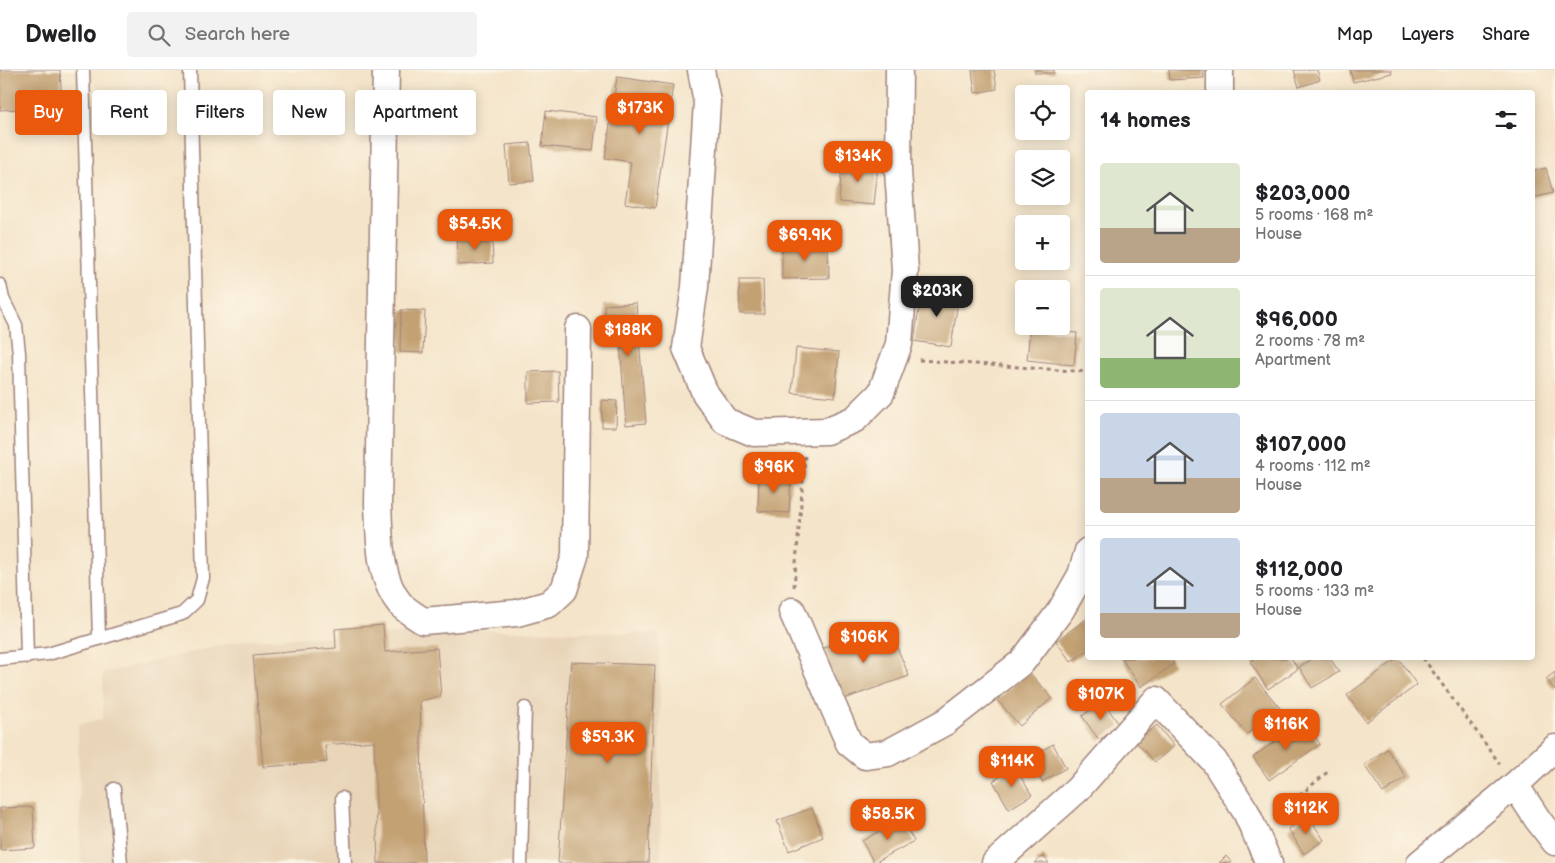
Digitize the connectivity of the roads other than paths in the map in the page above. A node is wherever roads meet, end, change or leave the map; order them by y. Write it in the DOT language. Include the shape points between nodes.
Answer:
graph roads {
  1 [pos="83,70"];
  2 [pos="190,70"];
  3 [pos="386,70"];
  4 [pos="701,70"];
  5 [pos="899,70"];
  6 [pos="1220,70"];
  7 [pos="1220,90"];
  8 [pos="0,285"];
  9 [pos="578,329"];
  10 [pos="1085,561"];
  11 [pos="792,611"];
  12 [pos="99,639"];
  13 [pos="27,657"];
  14 [pos="0,659"];
  15 [pos="525,708"];
  16 [pos="1555,748"];
  17 [pos="1515,785"];
  18 [pos="114,789"];
  19 [pos="342,798"];
  20 [pos="1555,842"];
  21 [pos="121,863"];
  22 [pos="345,863"];
  23 [pos="521,863"];
  24 [pos="995,863"];
  25 [pos="1269,863"];
  26 [pos="1420,863"];
  1 -- 12 [label="lane"];
  2 -- 12 [label="lane" via="203,578 197,600 182,614"];
  3 -- 9 [label="street" via="378,505 380,546 387,581 401,605 423,621 517,613 549,604 564,590 575,556"];
  4 -- 5 [label="street" via="707,112 695,287 686,348 705,393 725,421 754,433 806,433 826,431 854,419 881,393 898,344 905,270 898,171"];
  6 -- 7 [label="street"];
  8 -- 13 [label="lane" via="16,325 19,353"];
  10 -- 11 [label="street" via="1061,610 1022,662 944,722 888,753 865,756 849,743"];
  12 -- 13 [label="lane"];
  13 -- 14 [label="lane"];
  15 -- 23 [label="lane"];
  16 -- 17 [label="street"];
  17 -- 20 [label="street"];
  17 -- 26 [label="street"];
  18 -- 21 [label="lane"];
  19 -- 22 [label="lane"];
  24 -- 25 [label="street" via="1077,790 1156,700 1214,761 1246,812"];
}
